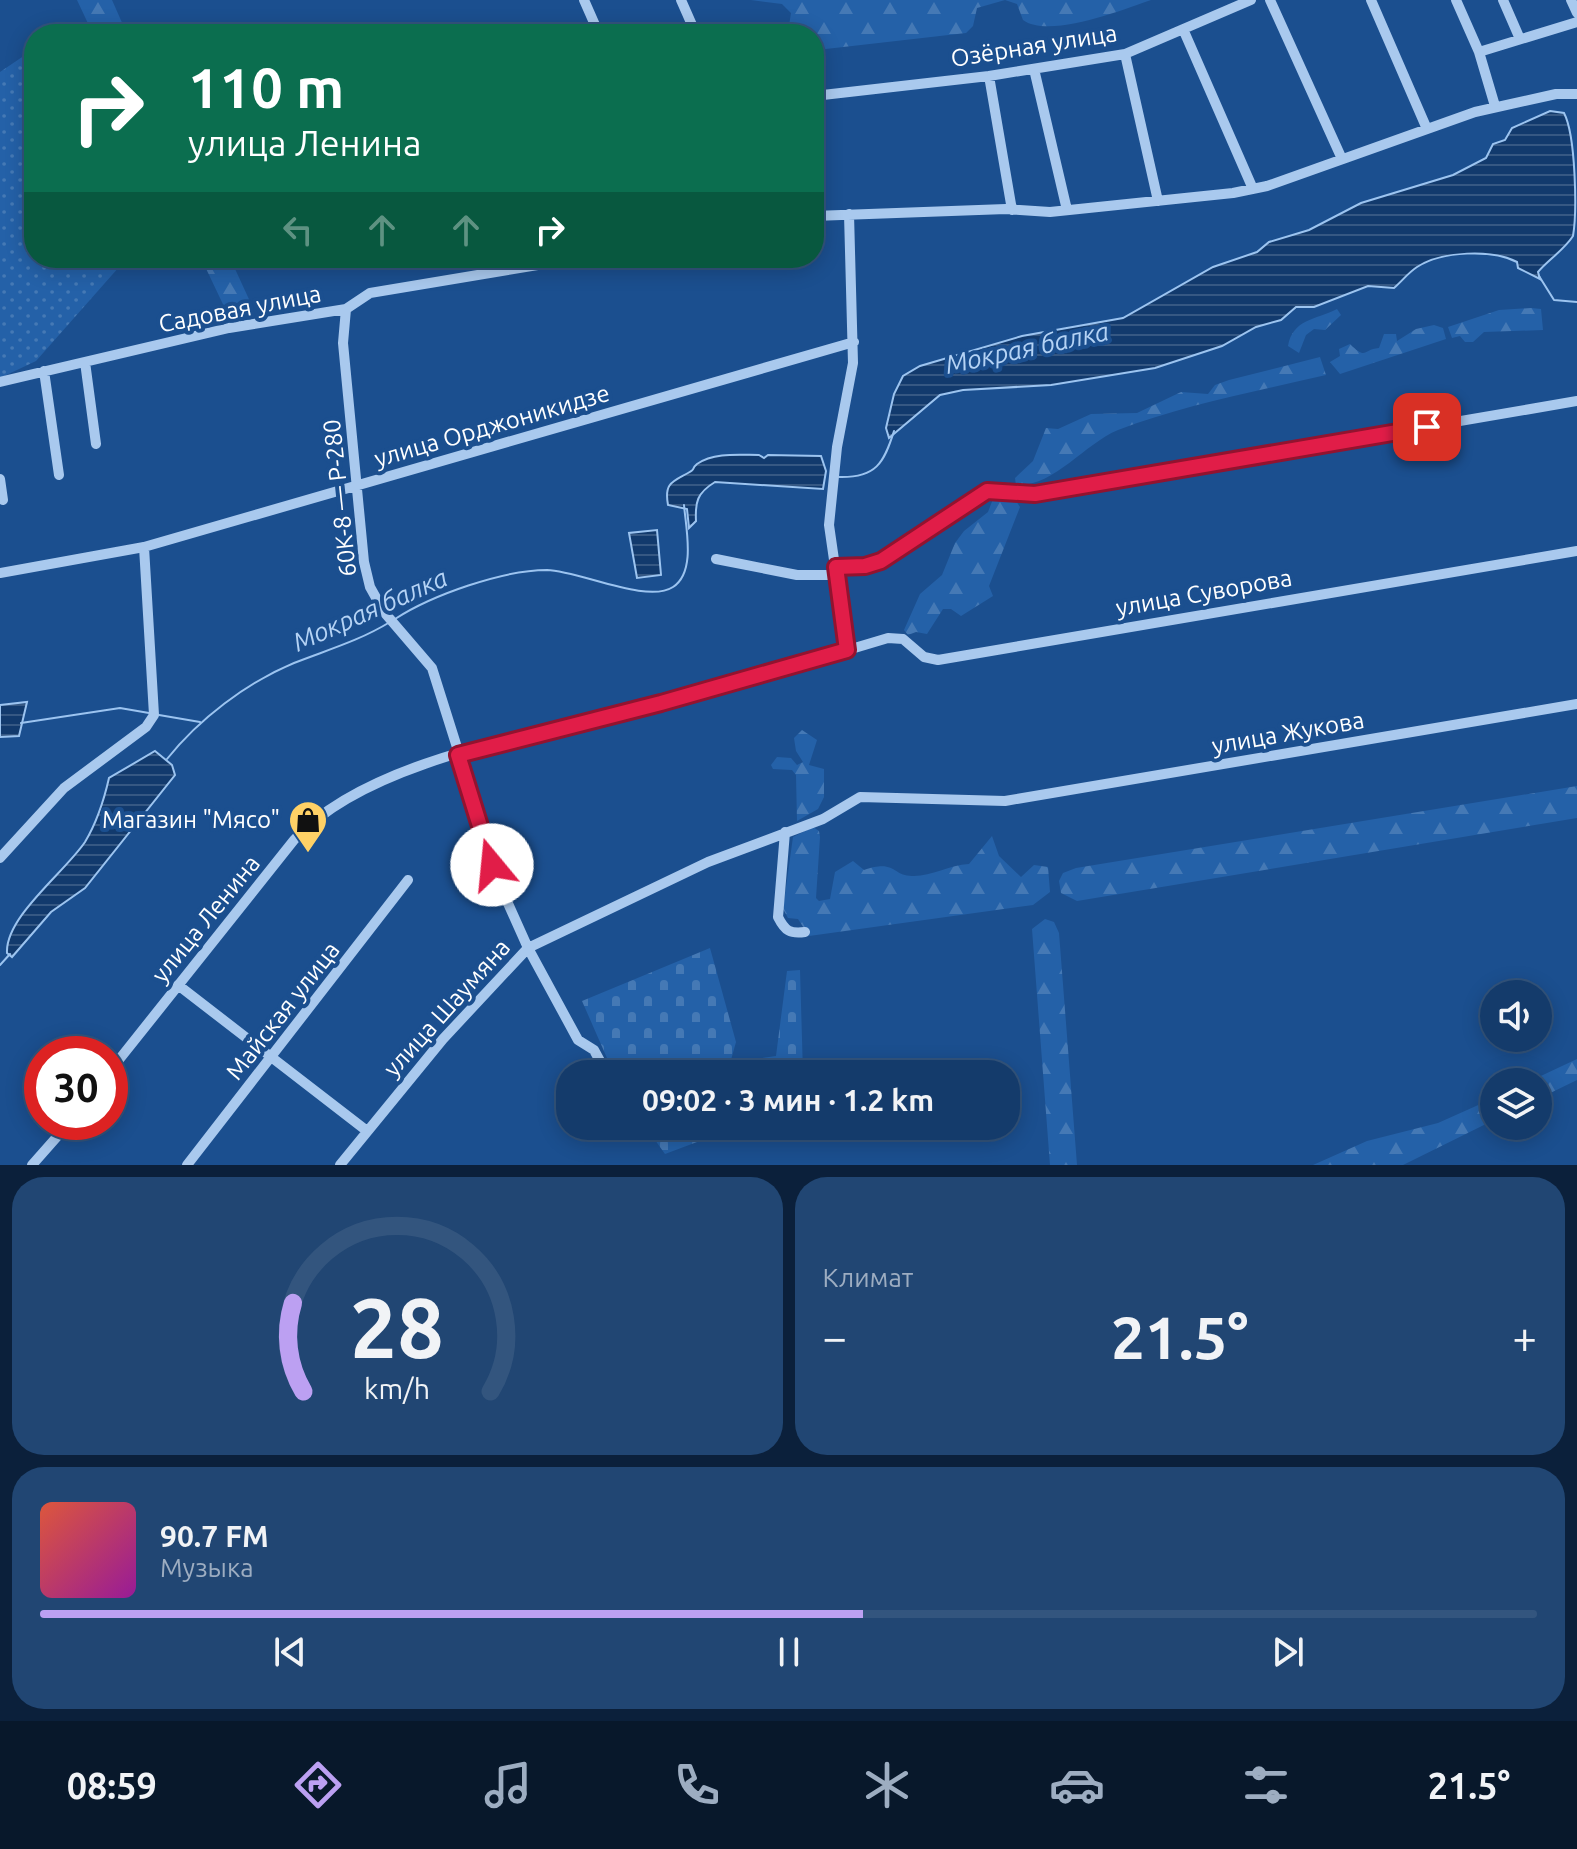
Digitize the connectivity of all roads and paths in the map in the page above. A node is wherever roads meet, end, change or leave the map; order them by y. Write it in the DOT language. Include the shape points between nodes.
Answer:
graph roads {
  1 [pos="584,0"];
  2 [pos="681,0"];
  3 [pos="1251,0"];
  4 [pos="1270,0"];
  5 [pos="1371,0"];
  6 [pos="1456,0"];
  7 [pos="1503,0"];
  8 [pos="1571,0"];
  9 [pos="1577,13"];
  10 [pos="1577,22"];
  11 [pos="595,24"];
  12 [pos="692,24"];
  13 [pos="1183,29"];
  14 [pos="1520,39"];
  15 [pos="1479,52"];
  16 [pos="1125,54"];
  17 [pos="1034,69"];
  18 [pos="989,76"];
  19 [pos="824,95"];
  20 [pos="1576,95"];
  21 [pos="1495,106"];
  22 [pos="1427,129"];
  23 [pos="1342,159"];
  24 [pos="1253,189"];
  25 [pos="1158,201"];
  26 [pos="1012,210"];
  27 [pos="1067,210"];
  28 [pos="849,214"];
  29 [pos="824,215"];
  30 [pos="520,268"];
  31 [pos="346,309"];
  32 [pos="854,342"];
  33 [pos="85,362"];
  34 [pos="44,371"];
  35 [pos="0,382"];
  36 [pos="1577,401"];
  37 [pos="96,444"];
  38 [pos="59,475"];
  39 [pos="0,479"];
  40 [pos="359,485"];
  41 [pos="3,500"];
  42 [pos="144,547"];
  43 [pos="1577,551"];
  44 [pos="716,559"];
  45 [pos="836,571"];
  46 [pos="0,573"];
  47 [pos="847,650"];
  48 [pos="1577,704"];
  49 [pos="458,755"];
  50 [pos="785,832"];
  51 [pos="0,858"];
  52 [pos="408,880"];
  53 [pos="805,932"];
  54 [pos="528,948"];
  55 [pos="178,985"];
  56 [pos="128,1048"];
  57 [pos="272,1058"];
  58 [pos="599,1060"];
  59 [pos="367,1131"];
  60 [pos="54,1140"];
  61 [pos="32,1165"];
  62 [pos="187,1165"];
  63 [pos="340,1165"];
  1 -- 11 [label="street"];
  2 -- 12 [label="street"];
  3 -- 13 [label="street, Озёрная улица"];
  4 -- 23 [label="street"];
  5 -- 22 [label="street"];
  6 -- 15 [label="street"];
  7 -- 14 [label="street"];
  8 -- 9 [label="street"];
  10 -- 14 [label="street"];
  13 -- 16 [label="street, Озёрная улица"];
  13 -- 24 [label="street"];
  14 -- 15 [label="street"];
  15 -- 21 [label="street"];
  16 -- 17 [label="street, Озёрная улица"];
  16 -- 25 [label="street"];
  17 -- 18 [label="street, Озёрная улица"];
  17 -- 27 [label="street"];
  18 -- 19 [label="street, Озёрная улица"];
  18 -- 26 [label="street"];
  20 -- 21 [label="street"];
  21 -- 22 [label="street"];
  22 -- 23 [label="street"];
  23 -- 24 [label="street"];
  24 -- 25 [label="street"];
  25 -- 27 [label="street"];
  26 -- 27 [label="street"];
  26 -- 28 [label="street"];
  28 -- 29 [label="street"];
  28 -- 32 [label="street"];
  30 -- 31 [label="street, Садовая улица" via="370,293"];
  31 -- 33 [label="street, Садовая улица" via="229,328"];
  31 -- 40 [label="street, 60К-8 — Р-280" via="343,343"];
  32 -- 40 [label="street, улица Орджоникидзе"];
  32 -- 45 [label="street" via="830,509"];
  33 -- 34 [label="street, Садовая улица"];
  33 -- 37 [label="street"];
  34 -- 35 [label="street, Садовая улица"];
  34 -- 38 [label="street"];
  36 -- 45 [label="street" via="1035,494 987,491 881,561"];
  39 -- 41 [label="street"];
  40 -- 42 [label="street, улица Орджоникидзе"];
  40 -- 49 [label="street, 60К-8 — Р-280" via="366,577 384,612 432,668"];
  42 -- 46 [label="street, улица Орджоникидзе"];
  42 -- 51 [label="street" via="154,715 146,727 56,796"];
  43 -- 47 [label="street, улица Суворова" via="938,660 924,657 897,637"];
  44 -- 45 [label="street" via="797,575"];
  45 -- 47 [label="street"];
  47 -- 49 [label="street, улица Ленина"];
  48 -- 50 [label="street, улица Жукова" via="1005,801 860,797 823,819"];
  49 -- 54 [label="street, 60К-8 — Р-280" via="492,865"];
  49 -- 55 [label="street, улица Ленина" via="358,793 316,818"];
  50 -- 53 [label="street" via="778,917 792,934"];
  50 -- 54 [label="street, улица Шаумяна" via="645,890"];
  52 -- 57 [label="street, Майская улица"];
  54 -- 58 [label="street, 60К-8 — Р-280" via="578,1040"];
  54 -- 59 [label="street, улица Шаумяна"];
  55 -- 56 [label="street, улица Ленина"];
  55 -- 57 [label="street"];
  57 -- 59 [label="street"];
  57 -- 62 [label="street, Майская улица"];
  59 -- 63 [label="street, улица Шаумяна"];
  60 -- 61 [label="street"];
}
